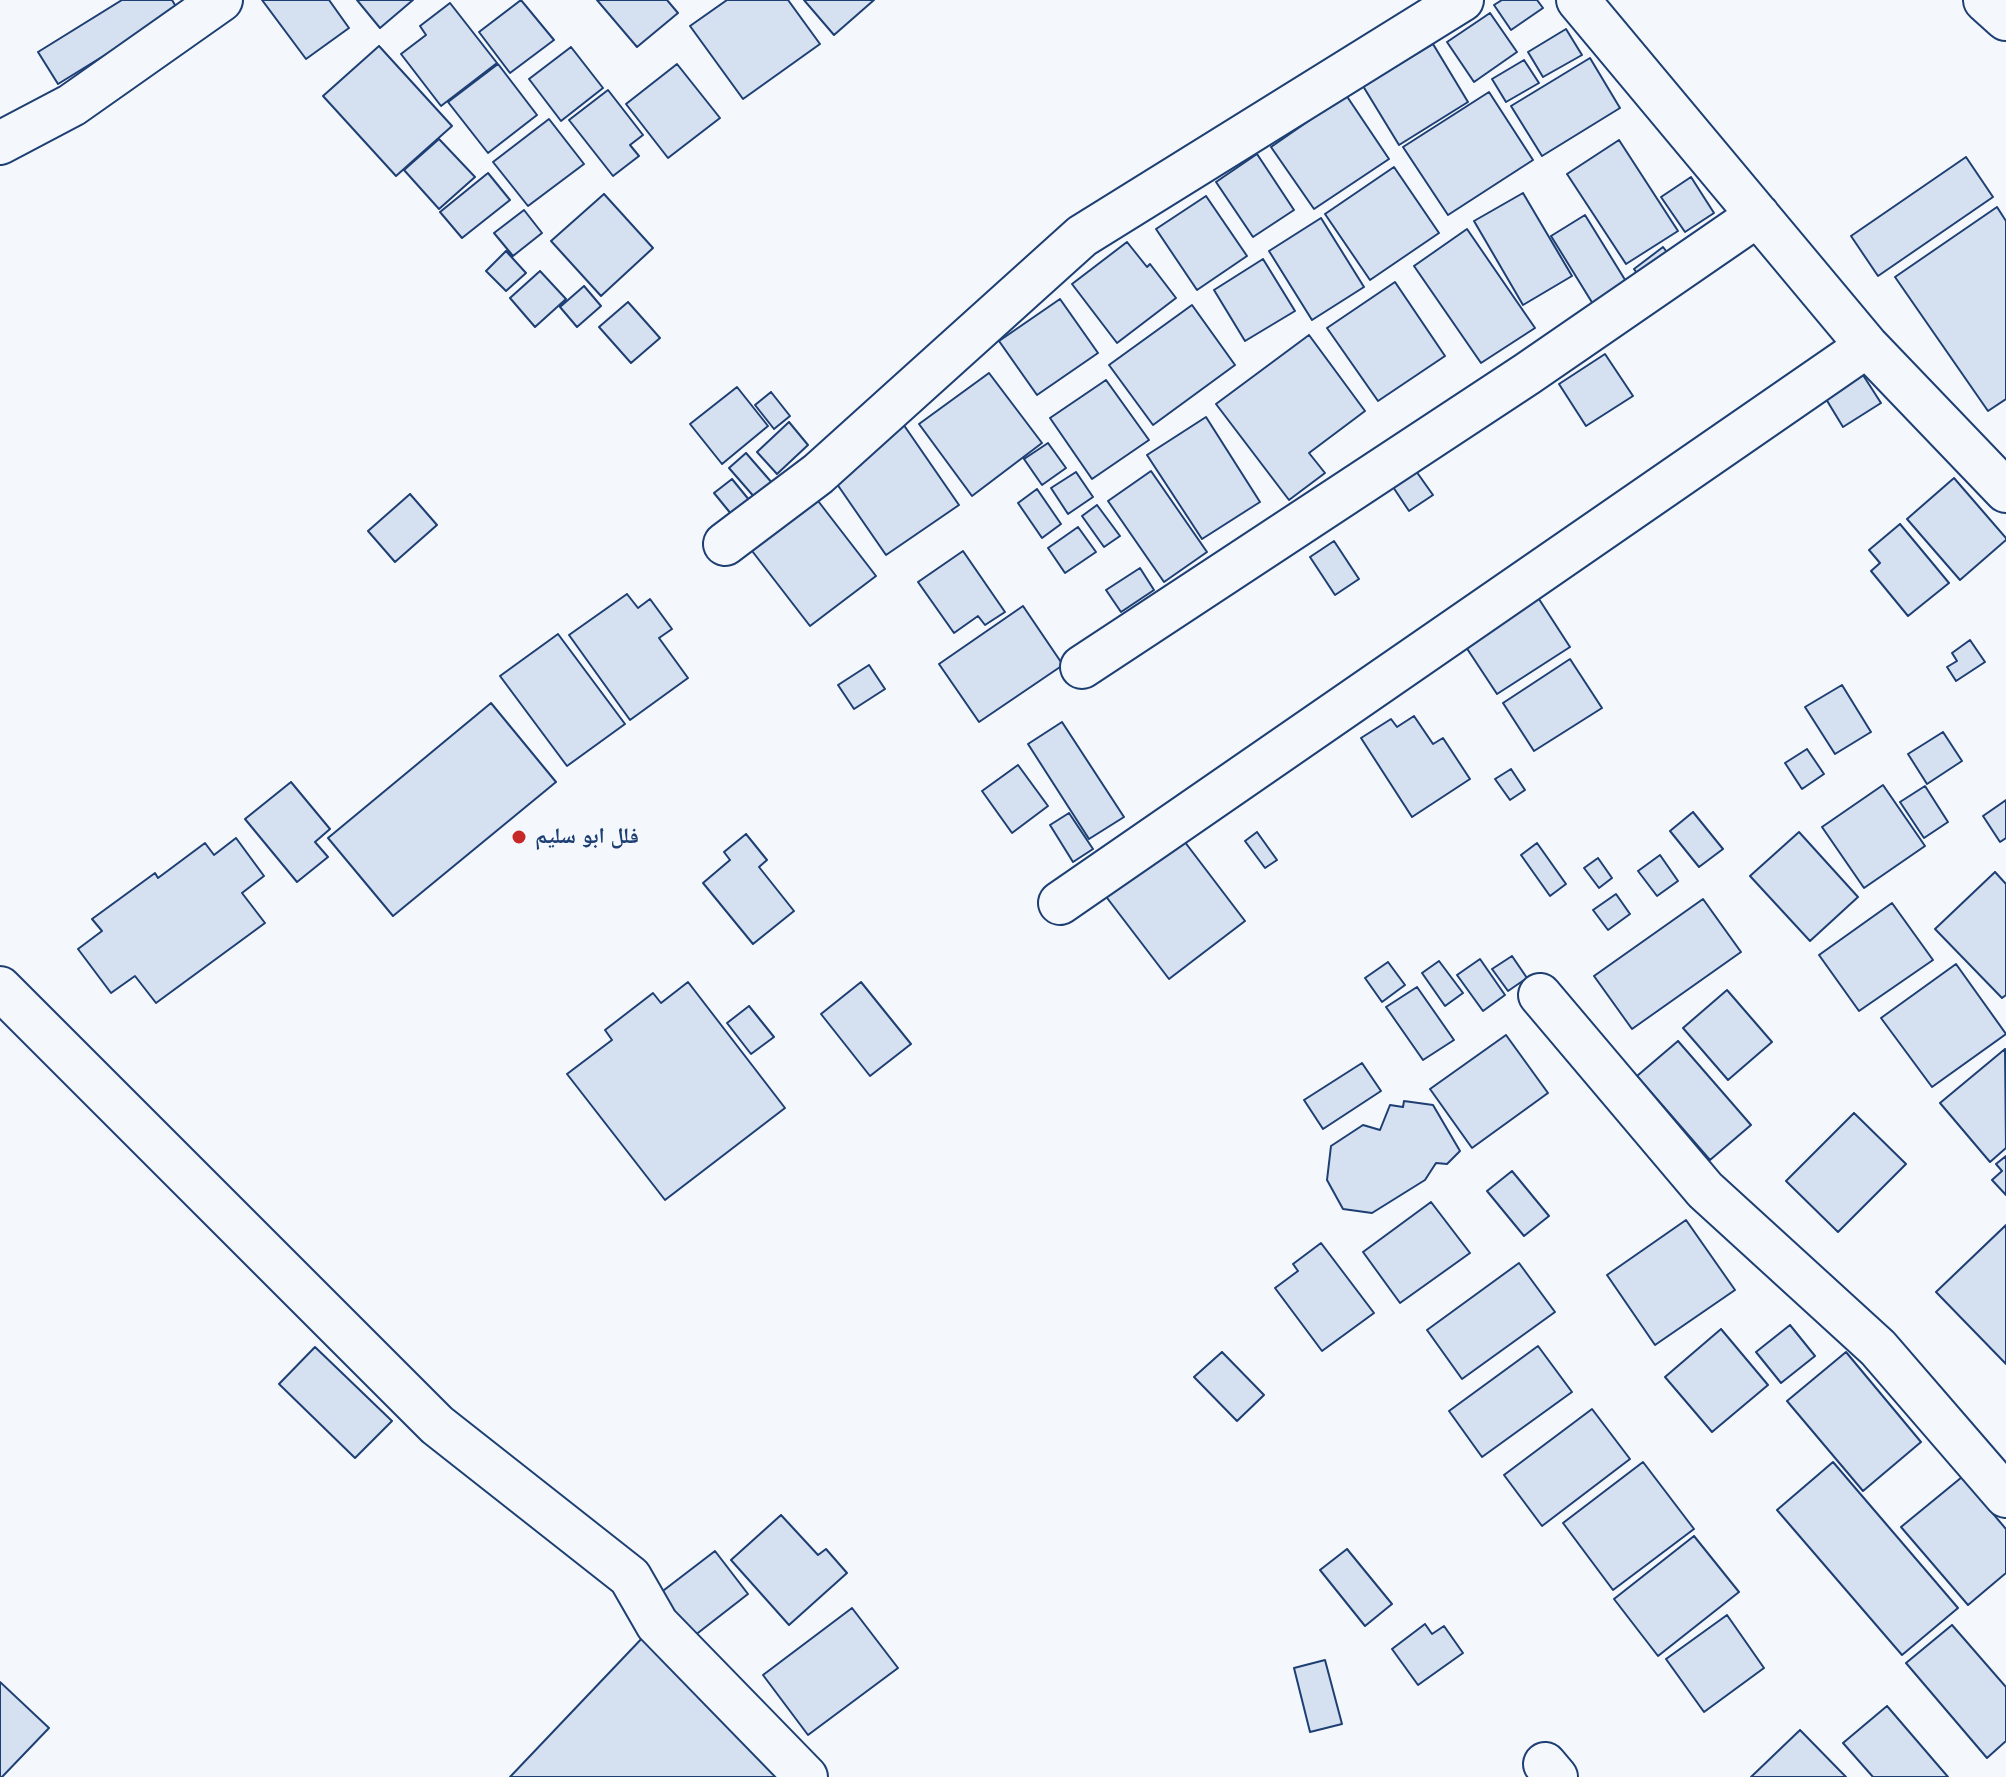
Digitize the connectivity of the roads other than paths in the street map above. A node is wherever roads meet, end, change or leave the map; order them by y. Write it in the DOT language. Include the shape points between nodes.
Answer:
graph roads {
  1 [pos="221,0"];
  2 [pos="1462,0"];
  3 [pos="1578,0"];
  4 [pos="1986,0"];
  5 [pos="2006,18"];
  6 [pos="0,143"];
  7 [pos="1758,215"];
  8 [pos="1867,346"];
  9 [pos="2006,491"];
  10 [pos="725,544"];
  11 [pos="1082,667"];
  12 [pos="1060,903"];
  13 [pos="0,988"];
  14 [pos="1540,995"];
  15 [pos="2006,1496"];
  16 [pos="806,1777"];
  1 -- 6 [label="street" via="72,105"];
  2 -- 10 [label="street" via="1082,236 818,474"];
  3 -- 7 [label="street"];
  4 -- 5 [label="street"];
  7 -- 8 [label="street"];
  7 -- 11 [label="street"];
  8 -- 9 [label="street"];
  8 -- 12 [label="street"];
  13 -- 16 [label="street" via="437,1425 630,1577 657,1624"];
  14 -- 15 [label="street" via="1705,1190 1878,1348"];
}
